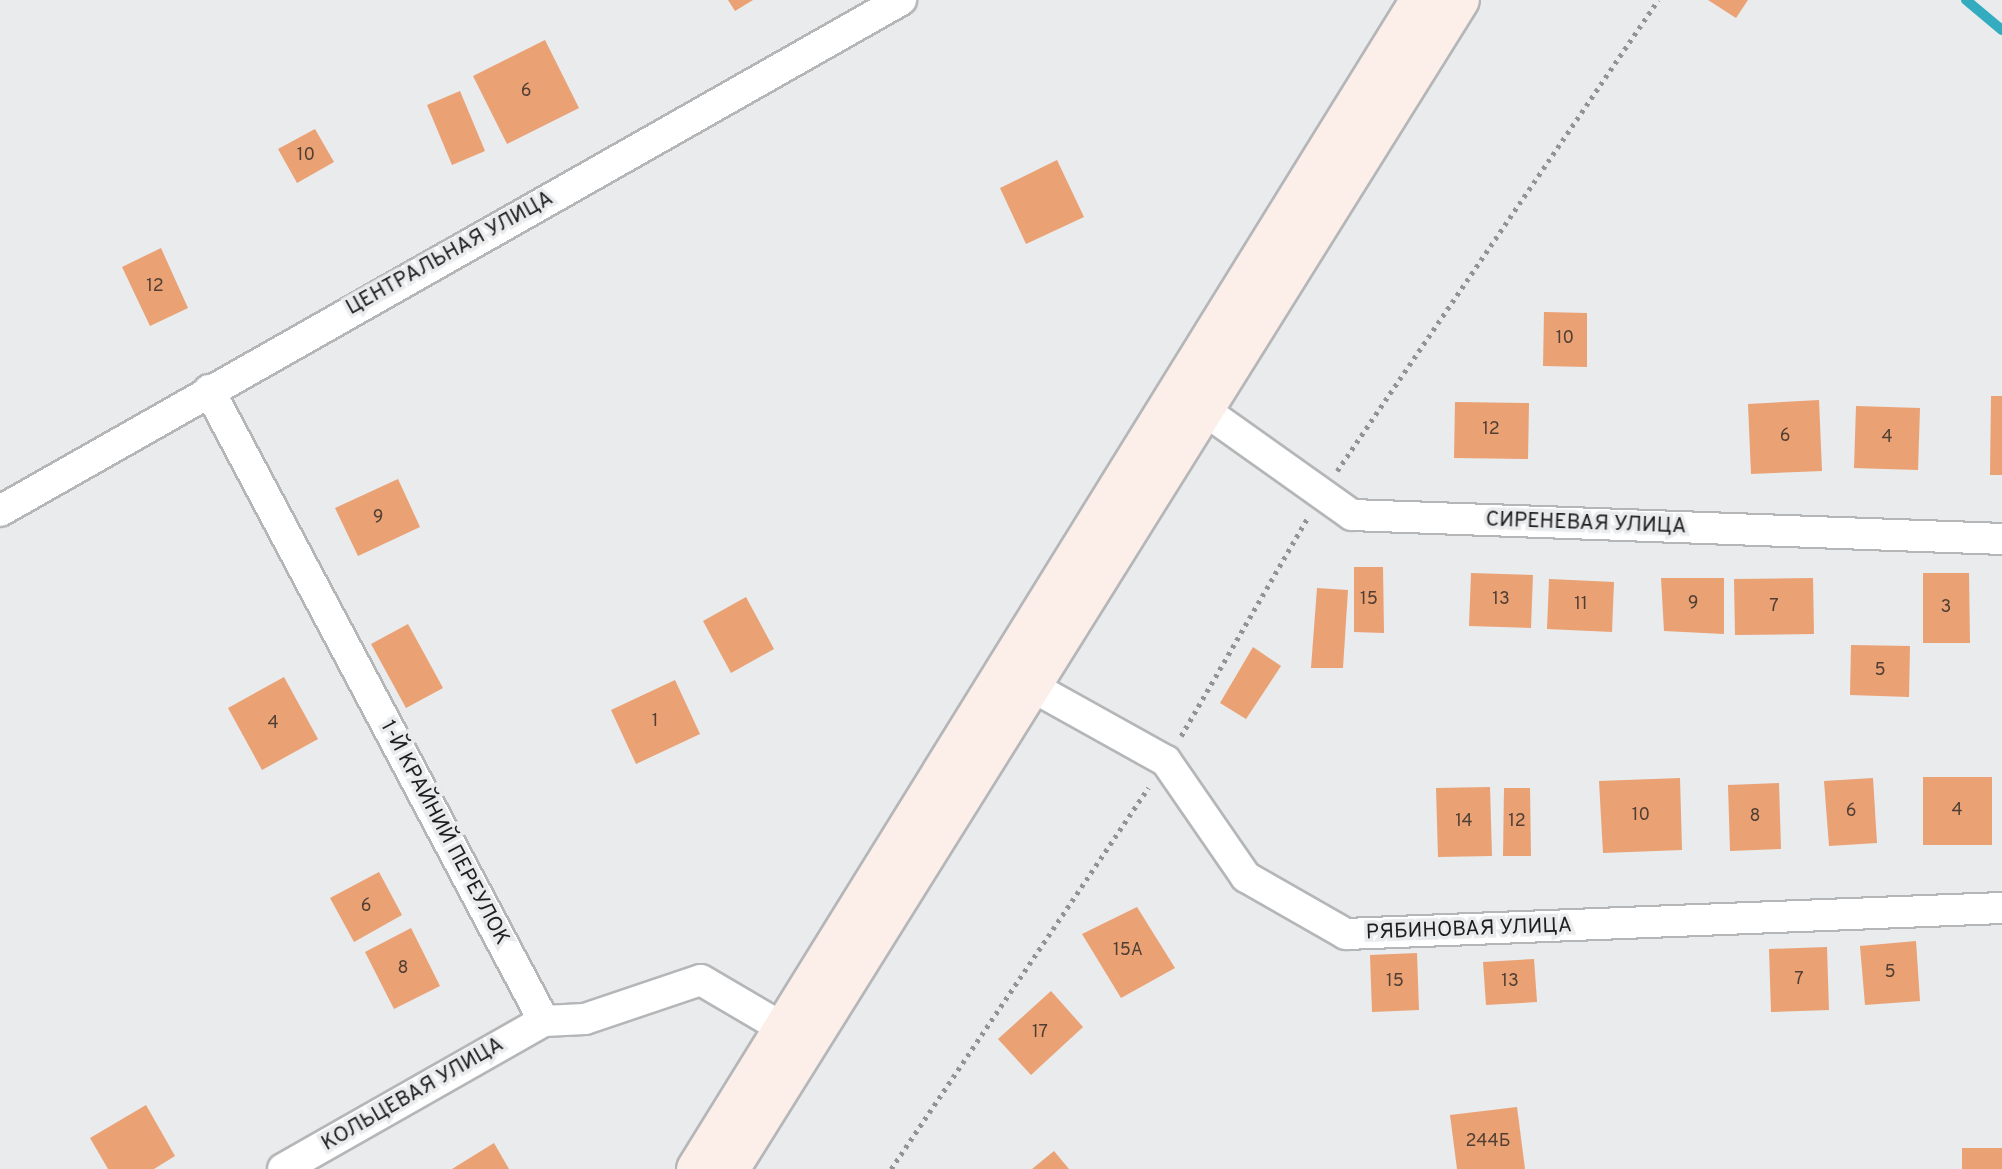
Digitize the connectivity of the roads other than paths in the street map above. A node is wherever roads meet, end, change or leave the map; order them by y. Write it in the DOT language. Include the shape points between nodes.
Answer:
graph roads {
  1 [pos="901,0"];
  2 [pos="1420,0"];
  3 [pos="1460,0"];
  4 [pos="209,390"];
  5 [pos="1203,410"];
  6 [pos="0,511"];
  7 [pos="2002,539"];
  8 [pos="1031,686"];
  9 [pos="2002,908"];
  10 [pos="544,1021"];
  11 [pos="797,1036"];
  12 [pos="283,1169"];
  13 [pos="696,1169"];
  14 [pos="730,1169"];
  1 -- 4 [label="street, ЦЕНТРАЛЬНАЯ УЛИЦА"];
  2 -- 11 [label="main road"];
  3 -- 5 [label="main road"];
  4 -- 6 [label="street, ЦЕНТРАЛЬНАЯ УЛИЦА"];
  4 -- 10 [label="street, 1-Й КРАЙНИЙ ПЕРЕУЛОК"];
  5 -- 7 [label="street, СИРЕНЕВАЯ УЛИЦА" via="1352,515"];
  5 -- 8 [label="main road"];
  8 -- 9 [label="street, РЯБИНОВАЯ УЛИЦА" via="1166,761 1246,877 1346,934"];
  8 -- 11 [label="main road"];
  10 -- 11 [label="street" via="585,1019 701,980"];
  10 -- 12 [label="street, КОЛЬЦЕВАЯ УЛИЦА"];
  11 -- 13 [label="main road"];
  11 -- 14 [label="main road"];
}
